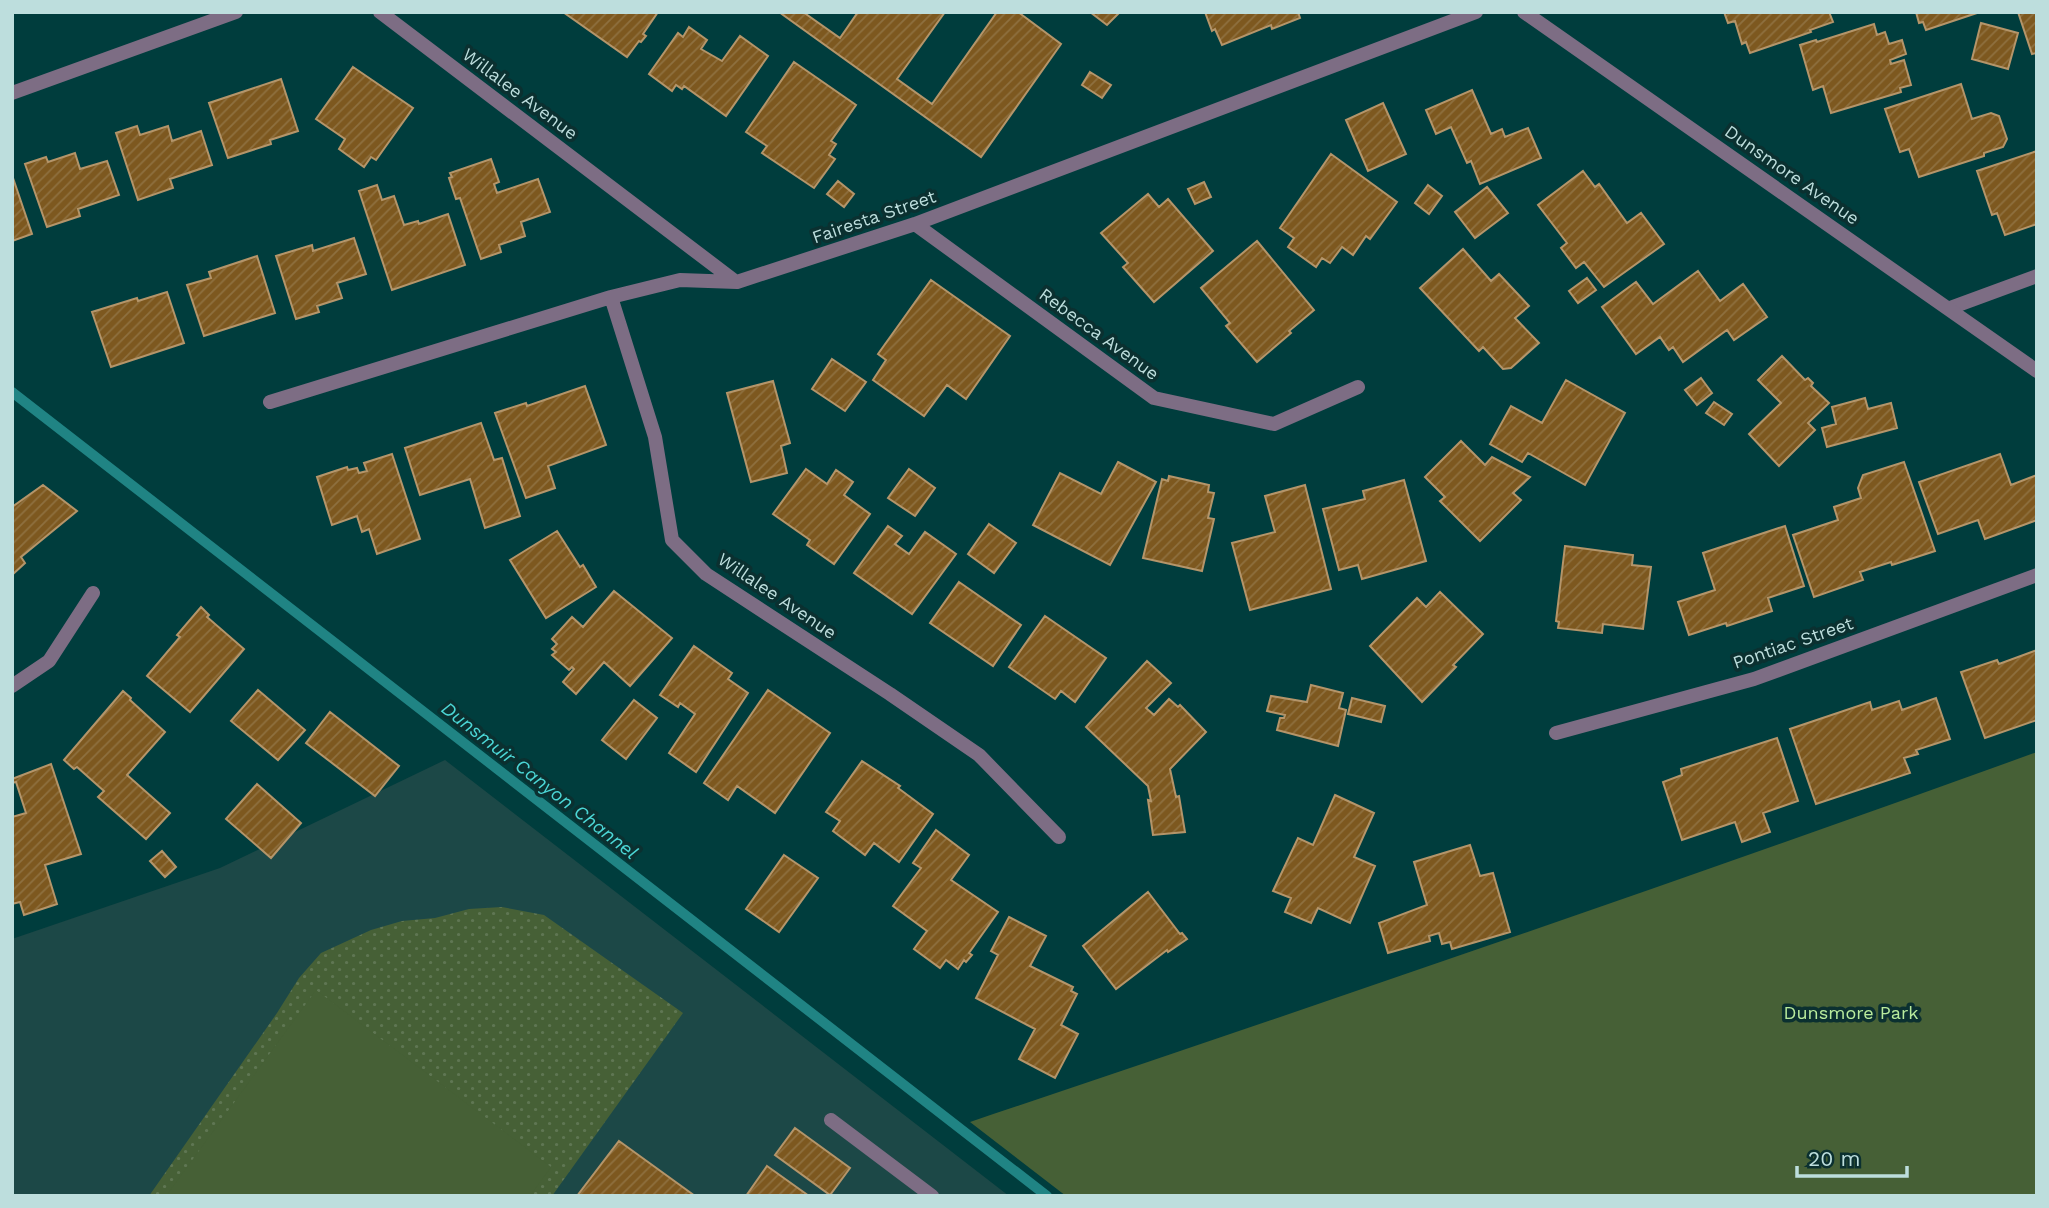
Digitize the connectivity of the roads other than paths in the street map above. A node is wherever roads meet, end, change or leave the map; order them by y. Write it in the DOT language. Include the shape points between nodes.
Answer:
graph roads {
  1 [pos="236,12"];
  2 [pos="380,12"];
  3 [pos="1476,12"];
  4 [pos="1524,12"];
  5 [pos="12,93"];
  6 [pos="915,225"];
  7 [pos="2037,276"];
  8 [pos="737,282"];
  9 [pos="611,297"];
  10 [pos="1950,309"];
  11 [pos="2037,371"];
  12 [pos="1358,387"];
  13 [pos="270,402"];
  14 [pos="2037,575"];
  15 [pos="93,593"];
  16 [pos="12,686"];
  17 [pos="1556,733"];
  18 [pos="1059,837"];
  19 [pos="831,1120"];
  20 [pos="932,1196"];
  1 -- 5 [label="street"];
  2 -- 8 [label="street, Willalee Avenue"];
  3 -- 6 [label="street, Fairesta Street"];
  4 -- 10 [label="street, Dunsmore Avenue"];
  6 -- 8 [label="street, Fairesta Street"];
  6 -- 12 [label="street, Rebecca Avenue" via="1154,398 1274,424"];
  7 -- 10 [label="street"];
  8 -- 9 [label="street, Fairesta Street" via="680,280"];
  9 -- 13 [label="street, Fairesta Street"];
  9 -- 18 [label="street, Willalee Avenue" via="655,437 672,540 706,574 979,755"];
  10 -- 11 [label="street, Dunsmore Avenue"];
  14 -- 17 [label="street, Pontiac Street" via="1754,679"];
  15 -- 16 [label="street" via="49,661"];
  19 -- 20 [label="street"];
}
